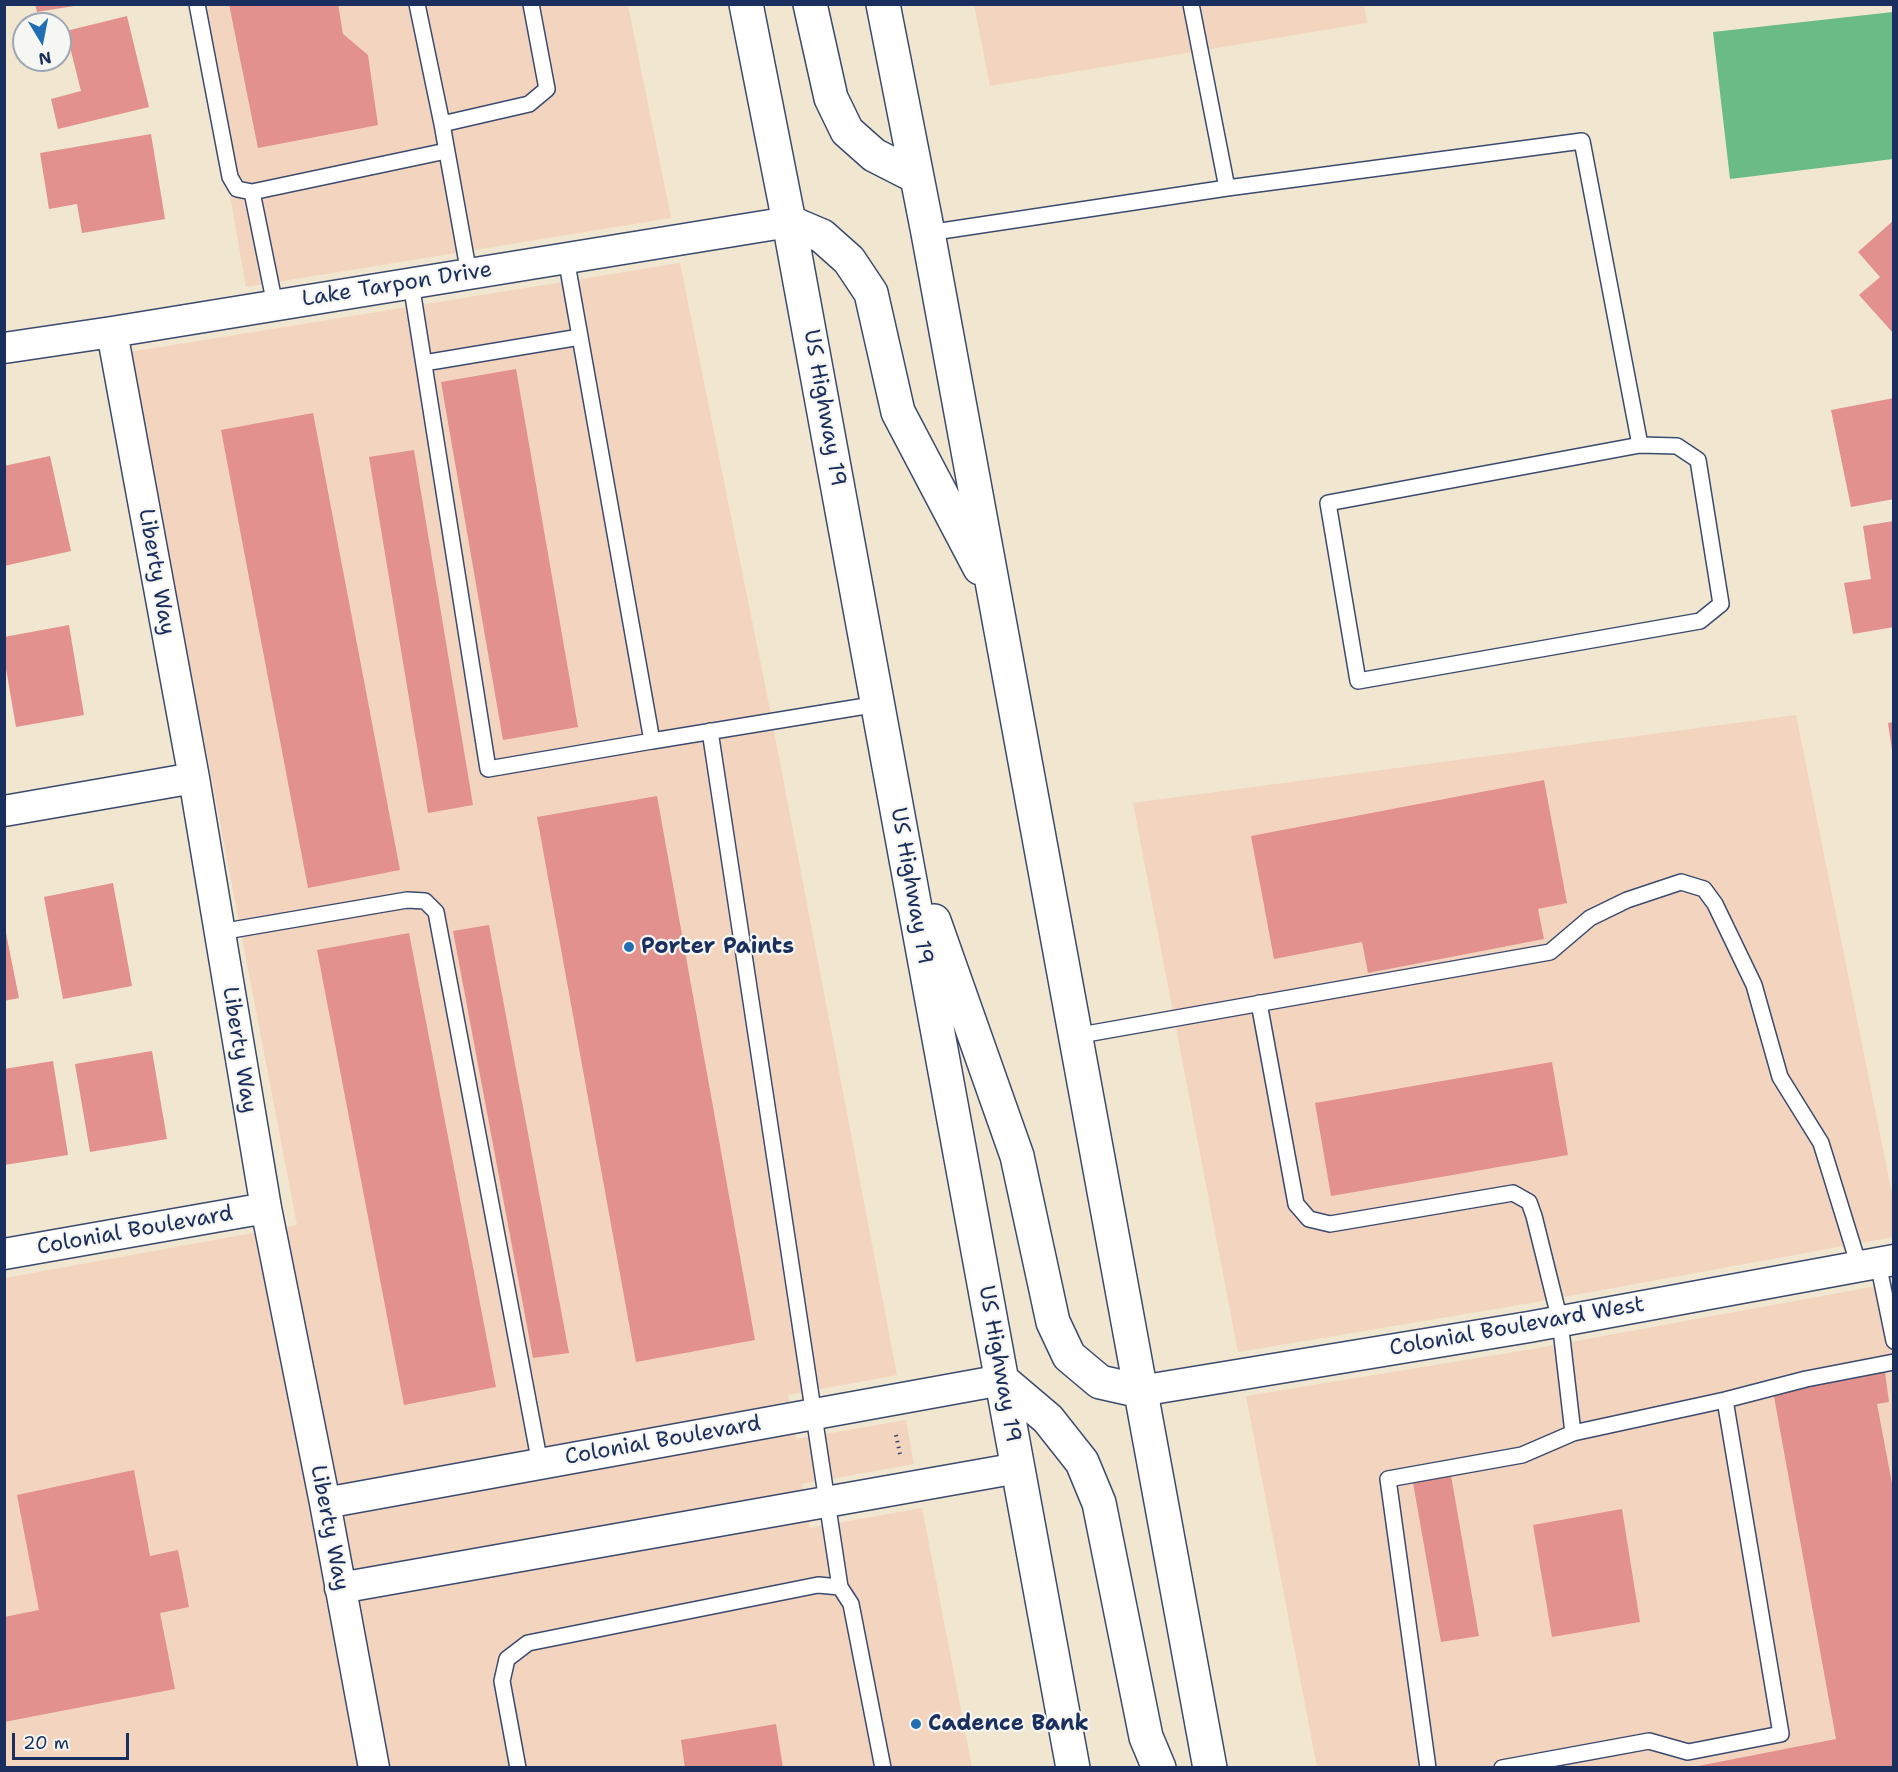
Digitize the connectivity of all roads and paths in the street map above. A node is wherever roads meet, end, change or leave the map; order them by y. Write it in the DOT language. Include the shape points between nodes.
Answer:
graph roads {
  1 [pos="197,4"];
  2 [pos="417,4"];
  3 [pos="531,4"];
  4 [pos="746,4"];
  5 [pos="810,4"];
  6 [pos="883,4"];
  7 [pos="1191,4"];
  8 [pos="442,124"];
  9 [pos="446,151"];
  10 [pos="917,177"];
  11 [pos="1227,188"];
  12 [pos="252,192"];
  13 [pos="789,222"];
  14 [pos="928,233"];
  15 [pos="566,258"];
  16 [pos="469,274"];
  17 [pos="411,283"];
  18 [pos="275,305"];
  19 [pos="112,332"];
  20 [pos="579,337"];
  21 [pos="5,347"];
  22 [pos="424,363"];
  23 [pos="1640,445"];
  24 [pos="995,596"];
  25 [pos="878,704"];
  26 [pos="710,731"];
  27 [pos="652,741"];
  28 [pos="194,778"];
  29 [pos="4,811"];
  30 [pos="900,823"];
  31 [pos="220,932"];
  32 [pos="1259,1003"];
  33 [pos="1075,1036"];
  34 [pos="266,1208"];
  35 [pos="4,1254"];
  36 [pos="1877,1263"];
  37 [pos="1560,1321"];
  38 [pos="1893,1341"];
  39 [pos="1893,1362"];
  40 [pos="1002,1380"];
  41 [pos="1140,1391"];
  42 [pos="1725,1400"];
  43 [pos="812,1414"];
  44 [pos="894,1425"];
  45 [pos="1573,1433"];
  46 [pos="900,1455"];
  47 [pos="540,1464"];
  48 [pos="1018,1468"];
  49 [pos="826,1502"];
  50 [pos="325,1503"];
  51 [pos="840,1587"];
  52 [pos="340,1588"];
  53 [pos="374,1767"];
  54 [pos="518,1767"];
  55 [pos="883,1767"];
  56 [pos="1073,1767"];
  57 [pos="1159,1767"];
  58 [pos="1210,1767"];
  59 [pos="1428,1767"];
  60 [pos="1502,1767"];
  1 -- 12 [label="lane" via="230,177 237,189"];
  2 -- 8 [label="lane"];
  3 -- 8 [label="lane" via="548,89 529,104"];
  4 -- 13 [label="highway, US Highway 19"];
  5 -- 10 [label="highway" via="831,98 848,130 874,155"];
  6 -- 10 [label="highway"];
  7 -- 11 [label="lane"];
  8 -- 9 [label="lane"];
  9 -- 12 [label="lane"];
  9 -- 16 [label="lane"];
  10 -- 14 [label="highway"];
  11 -- 14 [label="lane"];
  11 -- 23 [label="lane" via="1582,141"];
  12 -- 18 [label="lane"];
  13 -- 15 [label="street, Lake Tarpon Drive"];
  13 -- 24 [label="highway" via="822,236 849,260 872,293 898,412"];
  13 -- 25 [label="highway, US Highway 19"];
  14 -- 24 [label="highway"];
  15 -- 16 [label="street, Lake Tarpon Drive"];
  15 -- 20 [label="lane"];
  16 -- 17 [label="street, Lake Tarpon Drive"];
  17 -- 18 [label="street, Lake Tarpon Drive"];
  17 -- 22 [label="lane"];
  18 -- 19 [label="street, Lake Tarpon Drive"];
  19 -- 21 [label="street, Lake Tarpon Drive"];
  19 -- 28 [label="street, Liberty Way"];
  20 -- 22 [label="lane"];
  20 -- 27 [label="lane"];
  22 -- 27 [label="lane" via="488,768"];
  23 -- 23 [label="lane" via="1677,446 1698,460 1721,604 1700,621 1358,681 1328,503"];
  24 -- 33 [label="highway"];
  25 -- 26 [label="lane"];
  25 -- 30 [label="highway, US Highway 19"];
  26 -- 27 [label="lane"];
  26 -- 43 [label="lane"];
  28 -- 29 [label="street"];
  28 -- 31 [label="street, Liberty Way"];
  30 -- 40 [label="highway, US Highway 19"];
  30 -- 41 [label="highway" via="1017,1156 1053,1322 1069,1356 1100,1382"];
  31 -- 34 [label="street, Liberty Way"];
  31 -- 47 [label="lane" via="407,900 425,901 436,912"];
  32 -- 33 [label="lane"];
  32 -- 36 [label="lane" via="1550,952 1590,918 1627,900 1681,882 1704,889 1716,904 1754,985 1780,1077 1821,1143"];
  32 -- 37 [label="lane" via="1296,1204 1309,1219 1330,1224 1513,1193 1529,1202"];
  33 -- 41 [label="highway"];
  34 -- 35 [label="street, Colonial Boulevard"];
  34 -- 50 [label="street, Liberty Way"];
  36 -- 37 [label="street, Colonial Boulevard West"];
  36 -- 38 [label="lane"];
  37 -- 41 [label="street, Colonial Boulevard West"];
  37 -- 45 [label="lane"];
  39 -- 42 [label="lane"];
  40 -- 43 [label="street, Colonial Boulevard"];
  40 -- 48 [label="highway, US Highway 19"];
  40 -- 57 [label="highway" via="1048,1419 1082,1462 1099,1503 1146,1737"];
  41 -- 58 [label="highway"];
  42 -- 45 [label="lane"];
  42 -- 60 [label="lane" via="1781,1734 1688,1752 1648,1741"];
  43 -- 47 [label="street, Colonial Boulevard"];
  43 -- 49 [label="lane"];
  44 -- 46 [label="path"];
  45 -- 59 [label="lane" via="1522,1455 1388,1479"];
  47 -- 50 [label="street, Colonial Boulevard"];
  48 -- 49 [label="street"];
  48 -- 56 [label="highway, US Highway 19"];
  49 -- 51 [label="lane"];
  49 -- 52 [label="street"];
  50 -- 52 [label="street, Liberty Way"];
  51 -- 54 [label="lane" via="818,1585 528,1643 507,1659 502,1681"];
  51 -- 55 [label="lane" via="851,1604"];
  52 -- 53 [label="street, Liberty Way"];
}
